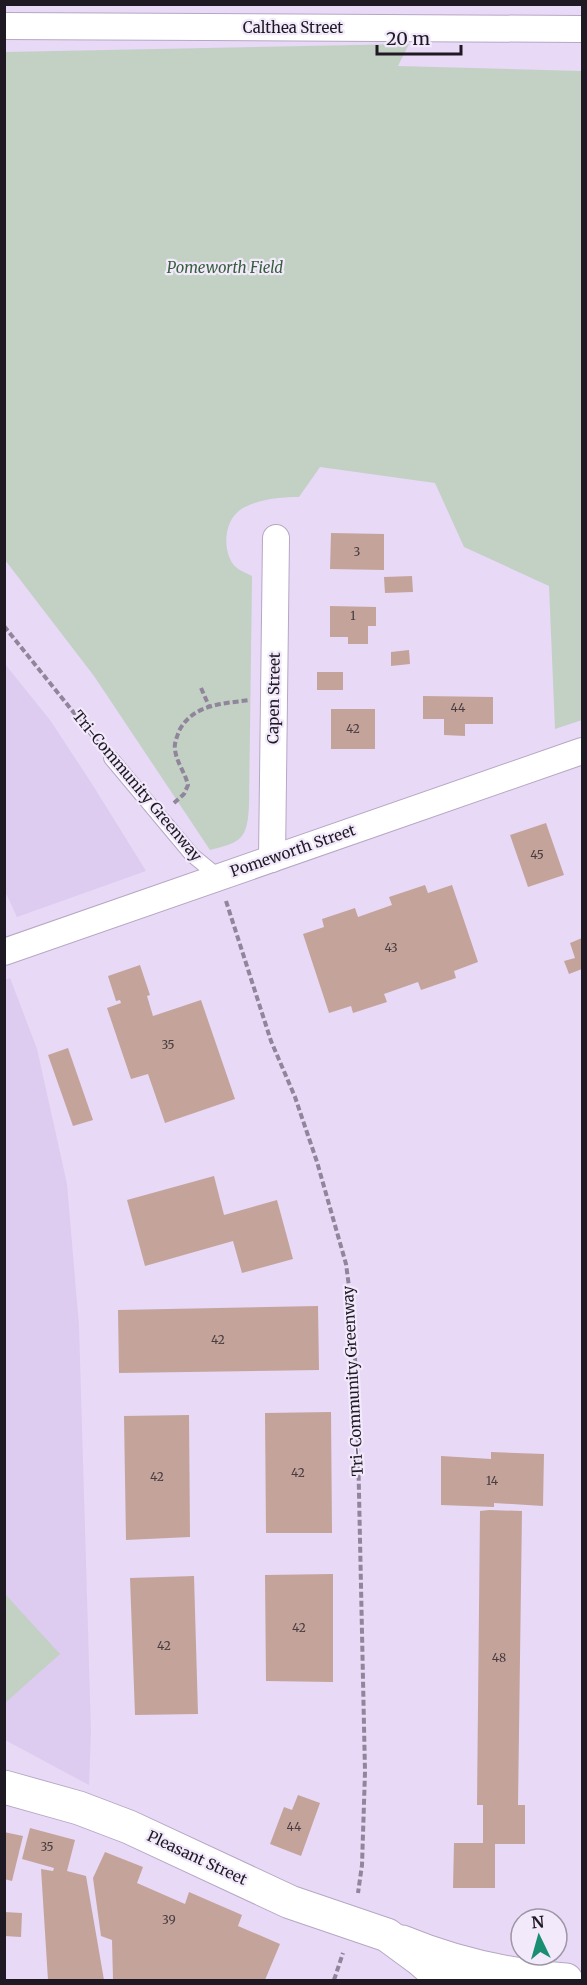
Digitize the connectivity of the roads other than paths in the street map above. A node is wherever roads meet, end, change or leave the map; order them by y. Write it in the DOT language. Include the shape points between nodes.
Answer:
graph roads {
  1 [pos="4,26"];
  2 [pos="582,29"];
  3 [pos="276,538"];
  4 [pos="582,751"];
  5 [pos="111,758"];
  6 [pos="272,859"];
  7 [pos="219,877"];
  8 [pos="4,952"];
  9 [pos="4,1787"];
  10 [pos="387,1935"];
  11 [pos="444,1980"];
  12 [pos="566,1980"];
  1 -- 2 [label="street, Calthea Street"];
  3 -- 6 [label="street, Capen Street"];
  4 -- 6 [label="street, Pomeworth Street"];
  5 -- 7 [label="lane, Tri-Community Greenway" via="192,855"];
  6 -- 7 [label="street, Pomeworth Street"];
  7 -- 8 [label="street, Pomeworth Street"];
  9 -- 10 [label="main road, Pleasant Street" via="129,1827 290,1902"];
  10 -- 11 [label="main road, Pleasant Street"];
  10 -- 12 [label="main road, Pleasant Street" via="434,1955 512,1975"];
}
